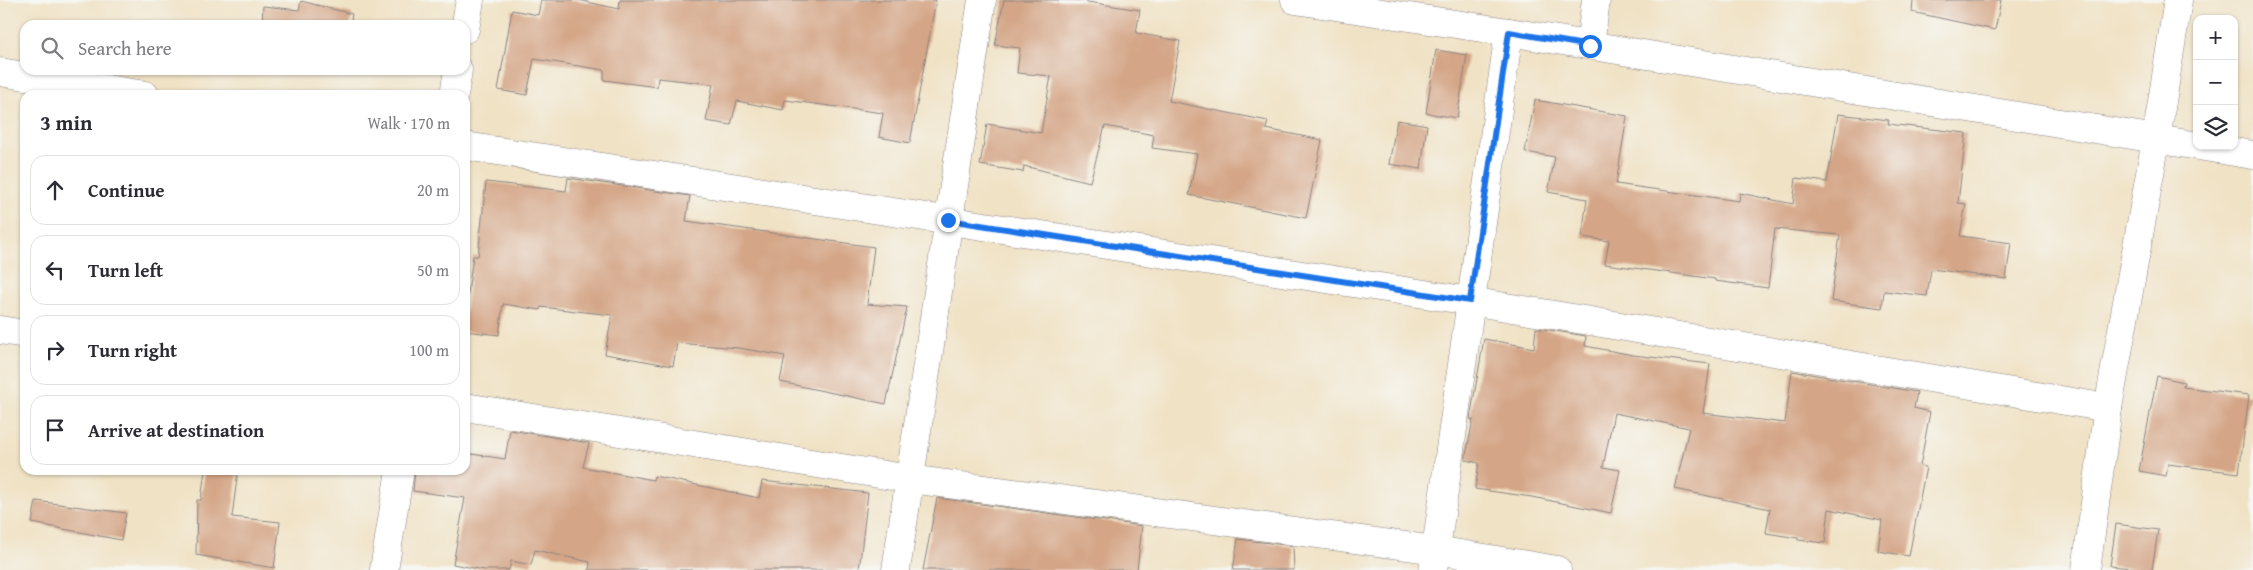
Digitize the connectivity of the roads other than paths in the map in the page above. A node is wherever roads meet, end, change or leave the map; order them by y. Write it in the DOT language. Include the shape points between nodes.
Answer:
graph roads {
  1 [pos="470,0"];
  2 [pos="982,0"];
  3 [pos="1295,0"];
  4 [pos="1596,0"];
  5 [pos="2178,0"];
  6 [pos="467,20"];
  7 [pos="1509,32"];
  8 [pos="1590,46"];
  9 [pos="0,72"];
  10 [pos="457,75"];
  11 [pos="113,90"];
  12 [pos="455,90"];
  13 [pos="2156,140"];
  14 [pos="470,147"];
  15 [pos="2253,155"];
  16 [pos="948,220"];
  17 [pos="1470,301"];
  18 [pos="0,330"];
  19 [pos="20,333"];
  20 [pos="470,408"];
  21 [pos="2108,408"];
  22 [pos="399,475"];
  23 [pos="910,479"];
  24 [pos="1434,560"];
  25 [pos="384,570"];
  26 [pos="896,570"];
  27 [pos="1557,570"];
  28 [pos="2086,570"];
  1 -- 6 [label="street"];
  2 -- 16 [label="street"];
  3 -- 7 [label="street"];
  4 -- 8 [label="street"];
  5 -- 13 [label="street"];
  7 -- 8 [label="street"];
  7 -- 17 [label="street"];
  8 -- 13 [label="street"];
  9 -- 11 [label="street"];
  10 -- 12 [label="street"];
  13 -- 15 [label="street"];
  13 -- 21 [label="street"];
  14 -- 16 [label="street"];
  16 -- 17 [label="street"];
  16 -- 23 [label="street"];
  17 -- 21 [label="street"];
  17 -- 24 [label="street"];
  18 -- 19 [label="street"];
  20 -- 23 [label="street"];
  21 -- 28 [label="street"];
  22 -- 25 [label="street"];
  23 -- 24 [label="street"];
  23 -- 26 [label="street"];
  24 -- 27 [label="street"];
}
